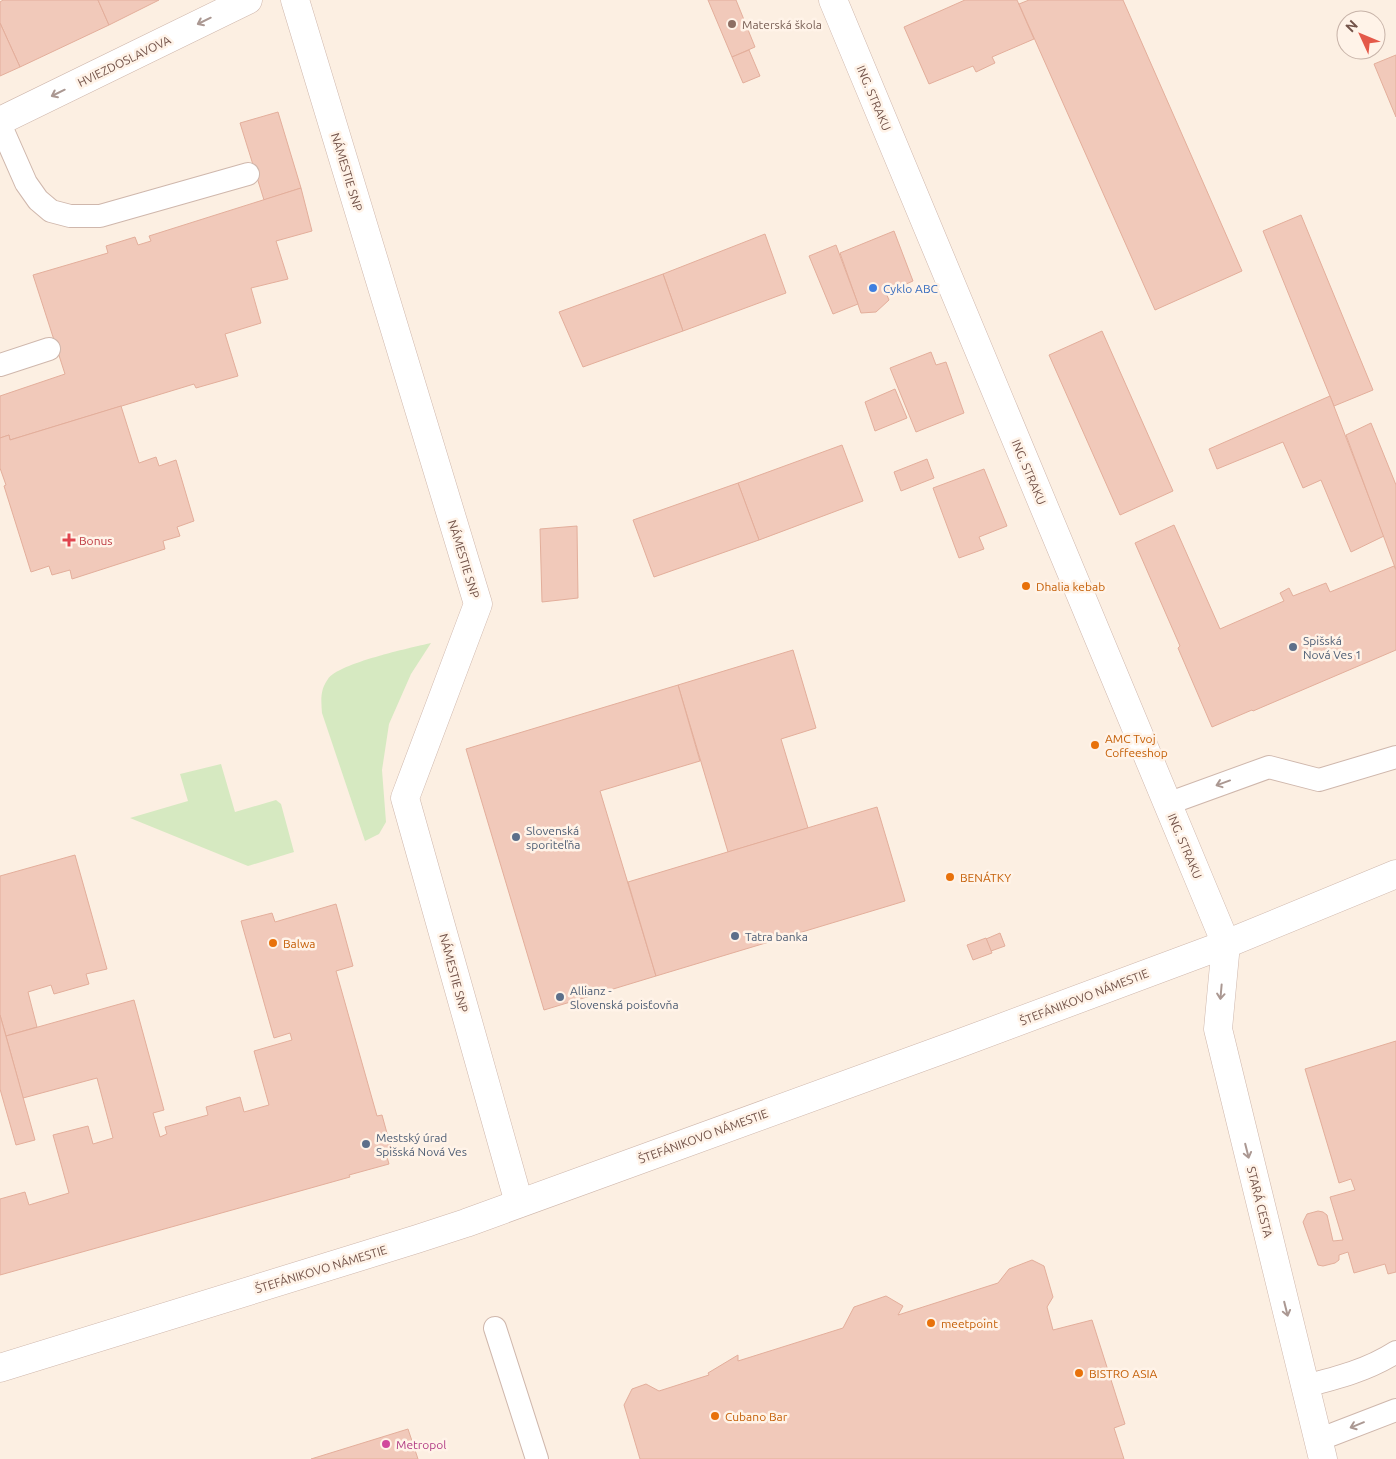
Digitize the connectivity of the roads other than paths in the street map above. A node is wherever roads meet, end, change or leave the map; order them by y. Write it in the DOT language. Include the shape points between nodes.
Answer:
graph roads {
  1 [pos="248,0"];
  2 [pos="295,0"];
  3 [pos="833,0"];
  4 [pos="0,123"];
  5 [pos="248,174"];
  6 [pos="49,348"];
  7 [pos="0,365"];
  8 [pos="1396,757"];
  9 [pos="1167,804"];
  10 [pos="1396,874"];
  11 [pos="1226,944"];
  12 [pos="518,1203"];
  13 [pos="495,1328"];
  14 [pos="1396,1352"];
  15 [pos="0,1368"];
  16 [pos="1305,1386"];
  17 [pos="1396,1410"];
  18 [pos="1320,1450"];
  19 [pos="537,1459"];
  1 -- 4 [label="street, HVIEZDOSLAVOVA, one-way"];
  2 -- 12 [label="street, NÁMESTIE SNP" via="478,604 406,798"];
  3 -- 9 [label="street, ING. STRAKU"];
  4 -- 5 [label="lane" via="26,182 38,200 51,211 70,216 100,216"];
  6 -- 7 [label="lane"];
  8 -- 9 [label="lane, one-way" via="1319,780 1269,767"];
  9 -- 11 [label="street, ING. STRAKU"];
  10 -- 11 [label="street, ŠTEFÁNIKOVO NÁMESTIE"];
  11 -- 12 [label="street, ŠTEFÁNIKOVO NÁMESTIE"];
  11 -- 16 [label="street, STARÁ CESTA, one-way" via="1218,1029"];
  12 -- 15 [label="street, ŠTEFÁNIKOVO NÁMESTIE" via="417,1239"];
  13 -- 19 [label="lane"];
  14 -- 16 [label="lane" via="1342,1376"];
  16 -- 18 [label="street, STARÁ CESTA"];
  17 -- 18 [label="lane, one-way"];
}
